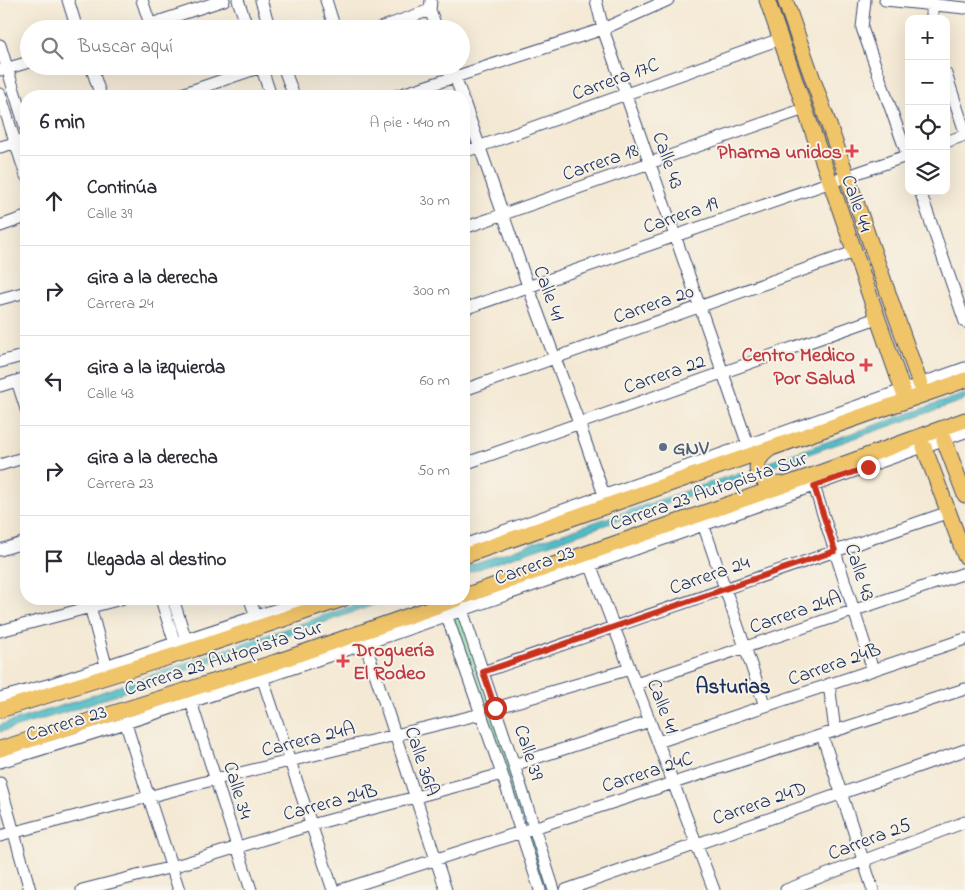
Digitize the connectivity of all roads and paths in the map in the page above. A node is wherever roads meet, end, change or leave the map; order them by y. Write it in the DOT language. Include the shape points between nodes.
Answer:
graph roads {
  1 [pos="68,0"];
  2 [pos="142,0"];
  3 [pos="224,0"];
  4 [pos="238,0"];
  5 [pos="260,0"];
  6 [pos="326,0"];
  7 [pos="596,0"];
  8 [pos="668,0"];
  9 [pos="768,0"];
  10 [pos="784,0"];
  11 [pos="866,0"];
  12 [pos="885,0"];
  13 [pos="932,2"];
  14 [pos="431,5"];
  15 [pos="965,8"];
  16 [pos="932,15"];
  17 [pos="74,20"];
  18 [pos="149,20"];
  19 [pos="162,20"];
  20 [pos="245,20"];
  21 [pos="267,20"];
  22 [pos="332,20"];
  23 [pos="397,20"];
  24 [pos="435,20"];
  25 [pos="604,28"];
  26 [pos="780,39"];
  27 [pos="0,45"];
  28 [pos="20,65"];
  29 [pos="470,67"];
  30 [pos="4,69"];
  31 [pos="93,75"];
  32 [pos="236,75"];
  33 [pos="264,75"];
  34 [pos="286,75"];
  35 [pos="446,75"];
  36 [pos="454,75"];
  37 [pos="950,87"];
  38 [pos="99,90"];
  39 [pos="193,90"];
  40 [pos="269,90"];
  41 [pos="292,90"];
  42 [pos="410,90"];
  43 [pos="460,90"];
  44 [pos="0,94"];
  45 [pos="626,94"];
  46 [pos="804,109"];
  47 [pos="20,113"];
  48 [pos="470,118"];
  49 [pos="965,134"];
  50 [pos="20,139"];
  51 [pos="950,140"];
  52 [pos="20,141"];
  53 [pos="480,146"];
  54 [pos="0,147"];
  55 [pos="470,150"];
  56 [pos="906,150"];
  57 [pos="905,158"];
  58 [pos="650,163"];
  59 [pos="846,176"];
  60 [pos="830,182"];
  61 [pos="921,195"];
  62 [pos="503,214"];
  63 [pos="20,219"];
  64 [pos="0,226"];
  65 [pos="470,226"];
  66 [pos="675,235"];
  67 [pos="854,252"];
  68 [pos="528,286"];
  69 [pos="20,294"];
  70 [pos="0,299"];
  71 [pos="700,306"];
  72 [pos="470,307"];
  73 [pos="878,318"];
  74 [pos="965,322"];
  75 [pos="20,357"];
  76 [pos="554,358"];
  77 [pos="0,362"];
  78 [pos="723,372"];
  79 [pos="961,375"];
  80 [pos="20,381"];
  81 [pos="920,384"];
  82 [pos="0,386"];
  83 [pos="470,388"];
  84 [pos="903,390"];
  85 [pos="860,411"];
  86 [pos="965,420"];
  87 [pos="579,423"];
  88 [pos="965,432"];
  89 [pos="944,440"];
  90 [pos="748,445"];
  91 [pos="776,446"];
  92 [pos="924,447"];
  93 [pos="882,450"];
  94 [pos="20,459"];
  95 [pos="470,462"];
  96 [pos="0,465"];
  97 [pos="861,469"];
  98 [pos="822,472"];
  99 [pos="684,473"];
  100 [pos="788,484"];
  101 [pos="814,486"];
  102 [pos="965,494"];
  103 [pos="604,495"];
  104 [pos="948,512"];
  105 [pos="701,519"];
  106 [pos="960,530"];
  107 [pos="470,543"];
  108 [pos="20,544"];
  109 [pos="0,550"];
  110 [pos="835,551"];
  111 [pos="470,554"];
  112 [pos="965,556"];
  113 [pos="590,564"];
  114 [pos="965,573"];
  115 [pos="725,589"];
  116 [pos="470,598"];
  117 [pos="470,598"];
  118 [pos="83,605"];
  119 [pos="90,605"];
  120 [pos="163,605"];
  121 [pos="174,605"];
  122 [pos="252,605"];
  123 [pos="290,605"];
  124 [pos="322,605"];
  125 [pos="453,605"];
  126 [pos="461,605"];
  127 [pos="444,610"];
  128 [pos="854,611"];
  129 [pos="256,616"];
  130 [pos="614,626"];
  131 [pos="0,631"];
  132 [pos="965,639"];
  133 [pos="365,643"];
  134 [pos="180,646"];
  135 [pos="745,648"];
  136 [pos="106,665"];
  137 [pos="630,669"];
  138 [pos="873,670"];
  139 [pos="483,672"];
  140 [pos="261,673"];
  141 [pos="636,684"];
  142 [pos="829,684"];
  143 [pos="52,689"];
  144 [pos="965,689"];
  145 [pos="0,698"];
  146 [pos="191,702"];
  147 [pos="765,706"];
  148 [pos="495,708"];
  149 [pos="0,710"];
  150 [pos="481,714"];
  151 [pos="650,721"];
  152 [pos="126,724"];
  153 [pos="835,731"];
  154 [pos="822,735"];
  155 [pos="395,736"];
  156 [pos="658,742"];
  157 [pos="0,749"];
  158 [pos="965,750"];
  159 [pos="0,762"];
  160 [pos="290,762"];
  161 [pos="514,765"];
  162 [pos="502,774"];
  163 [pos="216,779"];
  164 [pos="673,782"];
  165 [pos="0,783"];
  166 [pos="841,794"];
  167 [pos="149,798"];
  168 [pos="416,798"];
  169 [pos="965,822"];
  170 [pos="311,825"];
  171 [pos="534,828"];
  172 [pos="14,832"];
  173 [pos="521,832"];
  174 [pos="0,836"];
  175 [pos="696,844"];
  176 [pos="237,847"];
  177 [pos="436,859"];
  178 [pos="864,860"];
  179 [pos="172,867"];
  180 [pos="30,890"];
  181 [pos="82,890"];
  182 [pos="179,890"];
  183 [pos="251,890"];
  184 [pos="333,890"];
  185 [pos="341,890"];
  186 [pos="446,890"];
  187 [pos="540,890"];
  188 [pos="554,890"];
  189 [pos="566,890"];
  190 [pos="714,890"];
  191 [pos="786,890"];
  192 [pos="873,890"];
  1 -- 17 [label="street"];
  2 -- 18 [label="street"];
  3 -- 19 [label="street"];
  4 -- 20 [label="street"];
  5 -- 21 [label="street"];
  6 -- 22 [label="street"];
  7 -- 25 [label="street, Calle 43"];
  8 -- 25 [label="street"];
  9 -- 26 [label="main road, Calle 44"];
  10 -- 59 [label="main road, Calle 44"];
  11 -- 56 [label="street" via="862,28"];
  12 -- 13 [label="street"];
  13 -- 15 [label="street"];
  13 -- 16 [label="street"];
  14 -- 23 [label="street"];
  14 -- 24 [label="street"];
  25 -- 29 [label="street"];
  25 -- 45 [label="street, Calle 43"];
  26 -- 45 [label="street, Carrera 17C"];
  26 -- 46 [label="main road, Calle 44"];
  27 -- 30 [label="street"];
  28 -- 30 [label="street"];
  30 -- 47 [label="street"];
  31 -- 38 [label="street"];
  32 -- 39 [label="street"];
  33 -- 40 [label="street"];
  34 -- 41 [label="street"];
  35 -- 42 [label="street"];
  36 -- 43 [label="street"];
  37 -- 49 [label="street"];
  44 -- 50 [label="street"];
  45 -- 53 [label="street, Carrera 17C"];
  45 -- 58 [label="street, Calle 43"];
  46 -- 58 [label="street, Carrera 18"];
  46 -- 60 [label="main road, Calle 44"];
  48 -- 53 [label="street, Calle 41"];
  49 -- 51 [label="street"];
  52 -- 54 [label="street"];
  53 -- 55 [label="street, Carrera 17C"];
  53 -- 62 [label="street, Calle 41"];
  57 -- 59 [label="street, Carrera 19"];
  58 -- 62 [label="street, Carrera 18"];
  58 -- 66 [label="street, Calle 43"];
  59 -- 60 [label="street, Carrera 19"];
  59 -- 81 [label="main road, Calle 44"];
  60 -- 66 [label="street, Carrera 19"];
  60 -- 67 [label="main road, Calle 44"];
  61 -- 74 [label="street"];
  62 -- 65 [label="street, Carrera 18"];
  62 -- 68 [label="street, Calle 41"];
  63 -- 64 [label="street"];
  66 -- 68 [label="street, Carrera 19"];
  66 -- 71 [label="street, Calle 43"];
  67 -- 71 [label="street, Carrera 20"];
  67 -- 73 [label="main road, Calle 44"];
  68 -- 72 [label="street, Carrera 19"];
  68 -- 76 [label="street, Calle 41"];
  69 -- 70 [label="street"];
  71 -- 76 [label="street, Carrera 20"];
  71 -- 78 [label="street, Calle 43"];
  73 -- 78 [label="street, Carrera 22"];
  73 -- 84 [label="main road, Calle 44"];
  75 -- 77 [label="street"];
  76 -- 83 [label="street, Carrera 20"];
  76 -- 87 [label="street, Calle 41"];
  78 -- 87 [label="street, Carrera 22"];
  78 -- 90 [label="street, Calle 43"];
  79 -- 81 [label="street, Carrera 23"];
  79 -- 85 [label="main road, Carrera 23 Autopista Sur"];
  80 -- 82 [label="street"];
  81 -- 84 [label="street, Carrera 23"];
  84 -- 85 [label="street, Carrera 23"];
  85 -- 90 [label="street, Carrera 23"];
  85 -- 91 [label="main road, Carrera 23 Autopista Sur"];
  86 -- 93 [label="main road, Carrera 23 Autopista Sur"];
  87 -- 95 [label="street, Carrera 22"];
  87 -- 103 [label="street, Calle 41"];
  88 -- 89 [label="street, Carrera 23"];
  89 -- 92 [label="street, Carrera 23"];
  89 -- 102 [label="main road"];
  90 -- 99 [label="street, Carrera 23"];
  91 -- 99 [label="main road, Carrera 23 Autopista Sur"];
  91 -- 100 [label="main road" via="761,456 758,472 771,485"];
  92 -- 97 [label="street, Carrera 23"];
  92 -- 104 [label="main road"];
  93 -- 97 [label="main road"];
  93 -- 98 [label="main road, Carrera 23 Autopista Sur"];
  94 -- 96 [label="street"];
  97 -- 98 [label="main road"];
  97 -- 101 [label="street, Carrera 23"];
  98 -- 100 [label="main road, Carrera 23 Autopista Sur"];
  99 -- 103 [label="street, Carrera 23"];
  99 -- 111 [label="main road, Carrera 23 Autopista Sur"];
  100 -- 105 [label="main road, Carrera 23 Autopista Sur"];
  101 -- 105 [label="street, Carrera 23"];
  101 -- 110 [label="street, Calle 43"];
  103 -- 107 [label="street, Carrera 23"];
  104 -- 106 [label="main road"];
  104 -- 110 [label="street, Carrera 24"];
  105 -- 113 [label="street, Carrera 23"];
  105 -- 115 [label="street"];
  105 -- 116 [label="main road, Carrera 23 Autopista Sur"];
  106 -- 112 [label="main road"];
  108 -- 109 [label="street"];
  110 -- 115 [label="street, Carrera 24"];
  110 -- 128 [label="street, Calle 43"];
  113 -- 117 [label="street, Carrera 23"];
  113 -- 130 [label="street, Calle 41"];
  114 -- 128 [label="street, Carrera 24A"];
  115 -- 130 [label="street, Carrera 24"];
  115 -- 135 [label="street"];
  118 -- 131 [label="street"];
  119 -- 136 [label="street"];
  120 -- 134 [label="street"];
  121 -- 134 [label="street"];
  122 -- 129 [label="street"];
  123 -- 129 [label="street, Carrera 23"];
  124 -- 134 [label="main road, Carrera 23 Autopista Sur"];
  125 -- 127 [label="main road, Carrera 23 Autopista Sur"];
  126 -- 139 [label="street, Calle 39"];
  127 -- 133 [label="street, Carrera 23"];
  127 -- 140 [label="main road, Carrera 23 Autopista Sur"];
  127 -- 150 [label="street, Calle 39"];
  128 -- 135 [label="street, Carrera 24A"];
  128 -- 138 [label="street, Calle 43"];
  129 -- 134 [label="street, Carrera 23"];
  130 -- 137 [label="street, Calle 41"];
  130 -- 139 [label="street, Carrera 24"];
  132 -- 138 [label="street, Carrera 24B"];
  133 -- 140 [label="street, Carrera 23"];
  133 -- 155 [label="street, Calle 36A"];
  134 -- 136 [label="street, Carrera 23"];
  134 -- 143 [label="main road, Carrera 23 Autopista Sur"];
  135 -- 141 [label="street, Carrera 24A"];
  135 -- 147 [label="street"];
  136 -- 143 [label="street, Carrera 23"];
  137 -- 141 [label="street, Calle 41"];
  137 -- 148 [label="street"];
  138 -- 142 [label="street, Carrera 24B"];
  139 -- 148 [label="street, Calle 39"];
  140 -- 146 [label="street, Carrera 23"];
  140 -- 157 [label="main road, Carrera 23 Autopista Sur"];
  140 -- 160 [label="street"];
  141 -- 151 [label="street, Calle 41"];
  142 -- 147 [label="street, Carrera 24B"];
  142 -- 153 [label="street"];
  143 -- 145 [label="street, Carrera 23"];
  143 -- 149 [label="main road, Carrera 23 Autopista Sur"];
  144 -- 153 [label="street, Carrera 24C"];
  146 -- 152 [label="street, Carrera 23"];
  146 -- 163 [label="street, Calle 34"];
  147 -- 156 [label="street, Carrera 24B"];
  148 -- 161 [label="street, Calle 39"];
  150 -- 155 [label="street, Carrera 24A"];
  150 -- 162 [label="street, Calle 39"];
  151 -- 156 [label="street, Calle 41"];
  151 -- 161 [label="street"];
  152 -- 159 [label="street, Carrera 23"];
  152 -- 167 [label="street"];
  153 -- 154 [label="street, Carrera 24C"];
  154 -- 164 [label="street, Carrera 24C"];
  154 -- 166 [label="street"];
  155 -- 160 [label="street, Carrera 24A"];
  155 -- 168 [label="street, Calle 36A"];
  156 -- 164 [label="street, Calle 41"];
  158 -- 166 [label="street, Carrera 24D"];
  160 -- 163 [label="street, Carrera 24A"];
  160 -- 170 [label="street"];
  161 -- 171 [label="street, Calle 39"];
  162 -- 168 [label="street, Carrera 24B"];
  162 -- 173 [label="street, Calle 39"];
  163 -- 167 [label="street, Carrera 24A"];
  163 -- 176 [label="street, Calle 34"];
  164 -- 171 [label="street, Carrera 24C"];
  164 -- 175 [label="street, Calle 41"];
  165 -- 172 [label="street"];
  166 -- 175 [label="street, Carrera 24D"];
  166 -- 178 [label="street"];
  167 -- 172 [label="street, Carrera 24A"];
  167 -- 179 [label="street"];
  168 -- 170 [label="street, Carrera 24B"];
  168 -- 177 [label="street, Calle 36A"];
  169 -- 178 [label="street, Carrera 25"];
  170 -- 176 [label="street, Carrera 24B"];
  170 -- 184 [label="street"];
  171 -- 173 [label="street, Carrera 24C"];
  171 -- 188 [label="street, Calle 39"];
  172 -- 174 [label="street, Carrera 24A"];
  172 -- 180 [label="street"];
  173 -- 177 [label="street, Carrera 24C"];
  173 -- 187 [label="street, Calle 39"];
  175 -- 189 [label="street, Carrera 24D"];
  175 -- 190 [label="street, Calle 41"];
  176 -- 179 [label="street, Carrera 24B"];
  176 -- 183 [label="street, Calle 34"];
  177 -- 185 [label="street, Carrera 24C"];
  177 -- 186 [label="street, Calle 36A"];
  178 -- 191 [label="street, Carrera 25"];
  178 -- 192 [label="street"];
  179 -- 181 [label="street, Carrera 24B"];
  179 -- 182 [label="street"];
}
